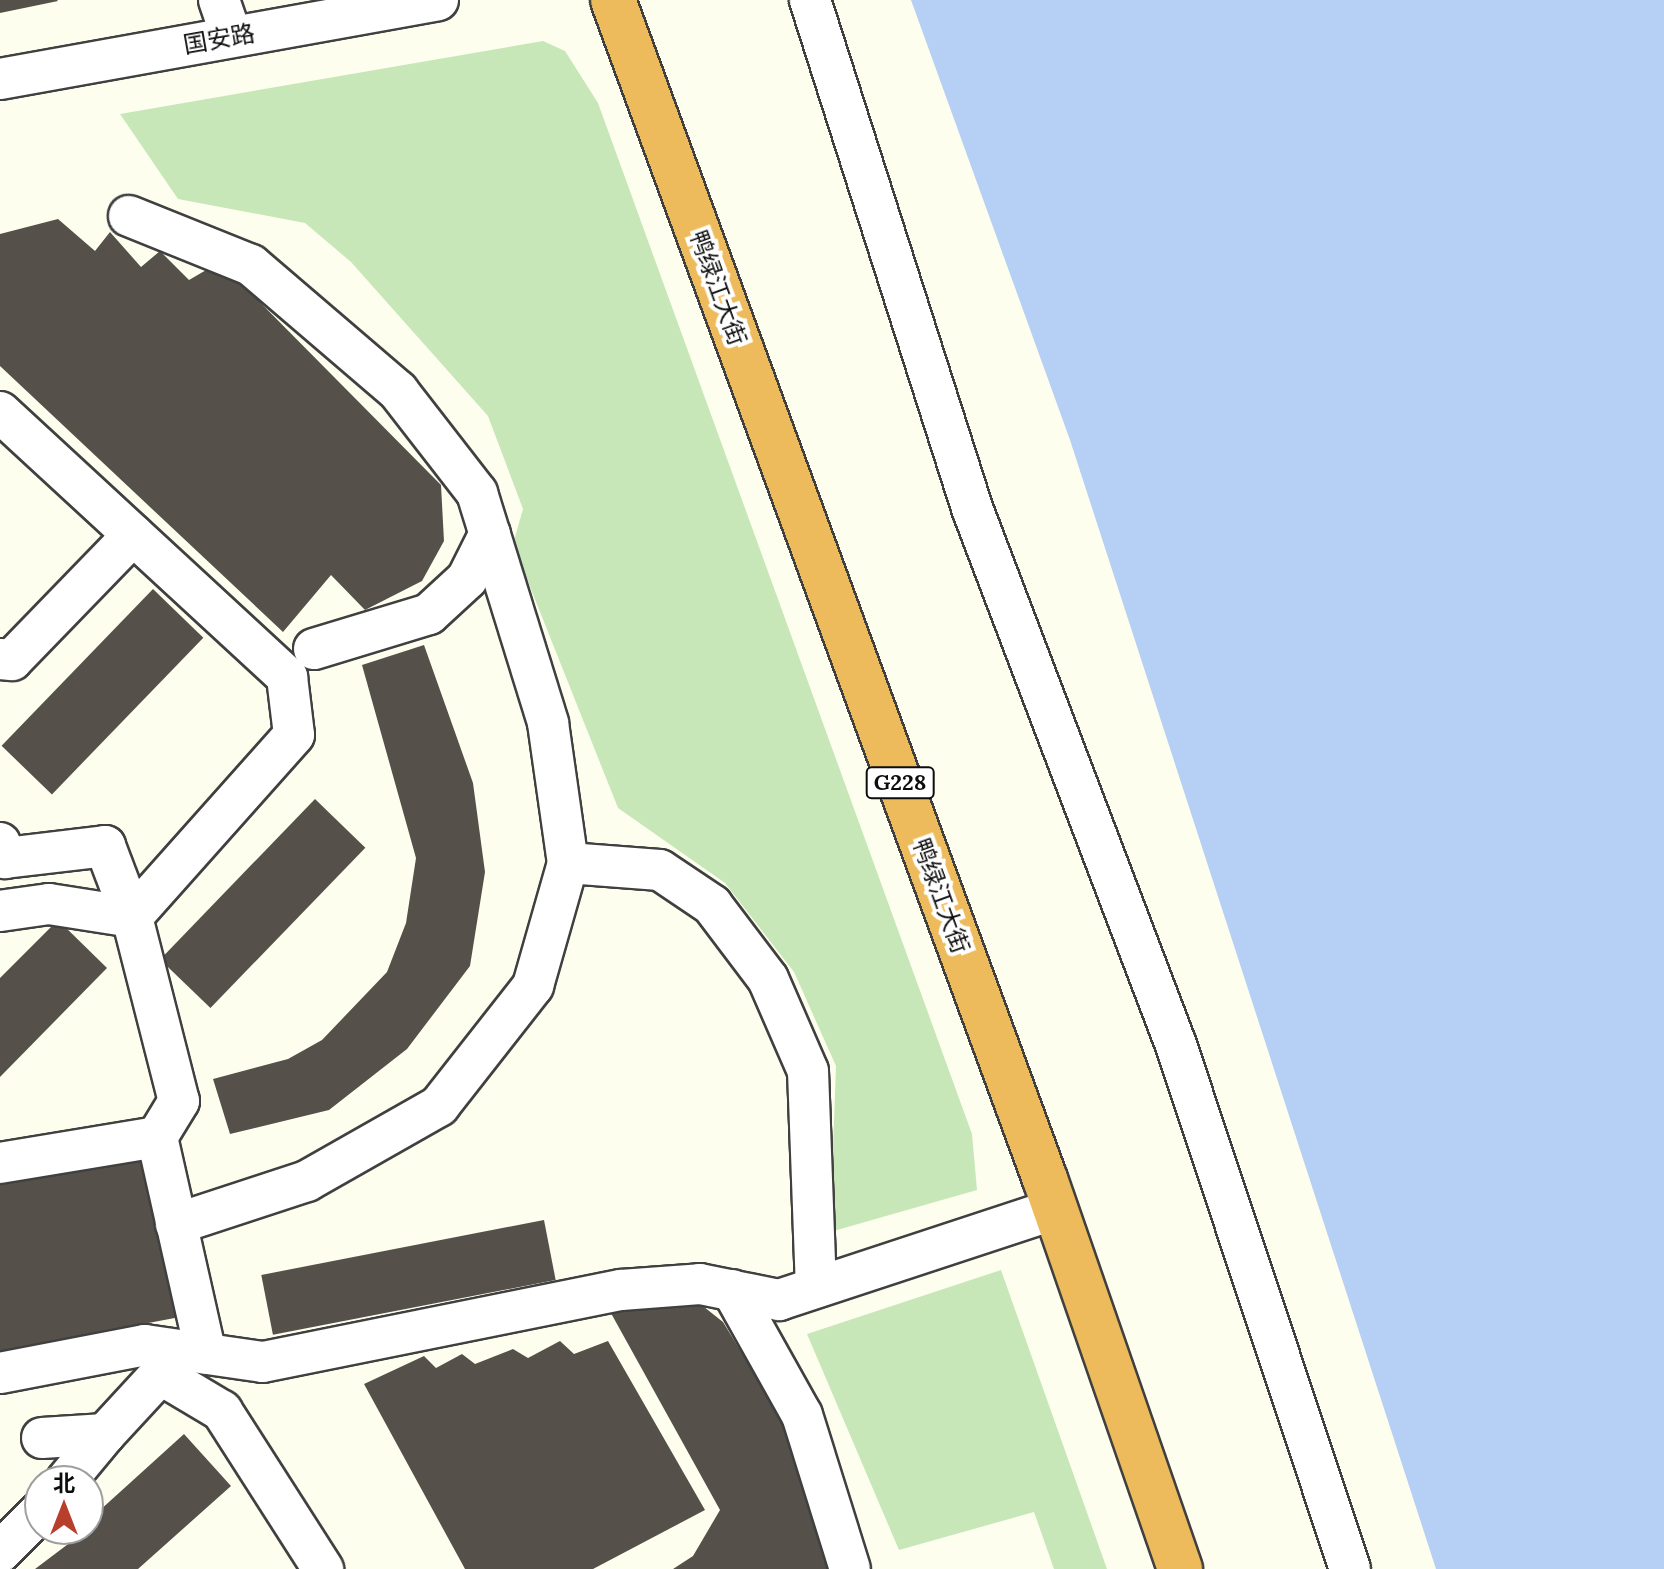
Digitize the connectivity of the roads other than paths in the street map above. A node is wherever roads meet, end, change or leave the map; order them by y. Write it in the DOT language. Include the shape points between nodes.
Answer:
graph roads {
  1 [pos="219,0"];
  2 [pos="438,0"];
  3 [pos="613,0"];
  4 [pos="810,0"];
  5 [pos="232,37"];
  6 [pos="0,79"];
  7 [pos="129,216"];
  8 [pos="0,412"];
  9 [pos="490,533"];
  10 [pos="133,535"];
  11 [pos="314,649"];
  12 [pos="0,659"];
  13 [pos="0,843"];
  14 [pos="568,863"];
  15 [pos="0,911"];
  16 [pos="132,917"];
  17 [pos="157,1137"];
  18 [pos="0,1163"];
  19 [pos="1055,1209"];
  20 [pos="176,1224"];
  21 [pos="816,1287"];
  22 [pos="732,1290"];
  23 [pos="183,1359"];
  24 [pos="0,1373"];
  25 [pos="105,1434"];
  26 [pos="42,1438"];
  27 [pos="79,1465"];
  28 [pos="24,1528"];
  29 [pos="0,1552"];
  30 [pos="323,1569"];
  31 [pos="850,1569"];
  32 [pos="1180,1569"];
  33 [pos="1350,1569"];
  1 -- 5 [label="street"];
  2 -- 5 [label="street, 国安路"];
  3 -- 19 [label="highway, 鸭绿江大街 / G228"];
  4 -- 33 [label="street" via="972,508 1176,1045"];
  5 -- 6 [label="street, 国安路"];
  7 -- 9 [label="street" via="251,265 398,391 477,493"];
  8 -- 10 [label="street"];
  9 -- 11 [label="street" via="467,579 429,614"];
  9 -- 14 [label="street" via="548,723"];
  10 -- 12 [label="street" via="12,660"];
  10 -- 16 [label="street" via="287,677 294,735"];
  13 -- 16 [label="street" via="5,858 105,846"];
  14 -- 20 [label="street" via="533,986 439,1106 307,1181"];
  14 -- 21 [label="street" via="660,870 712,905 768,979 808,1071"];
  15 -- 16 [label="street" via="49,904"];
  16 -- 17 [label="street" via="179,1101"];
  17 -- 18 [label="street"];
  17 -- 20 [label="street"];
  19 -- 21 [label="street"];
  19 -- 32 [label="highway, 鸭绿江大街 / G228"];
  20 -- 23 [label="street"];
  21 -- 22 [label="street" via="779,1300"];
  22 -- 23 [label="street" via="700,1284 621,1290 263,1362"];
  22 -- 31 [label="street" via="802,1415"];
  23 -- 24 [label="street" via="145,1345"];
  23 -- 25 [label="street"];
  23 -- 30 [label="street"];
  25 -- 26 [label="street"];
  25 -- 27 [label="street"];
  28 -- 29 [label="street"];
}
